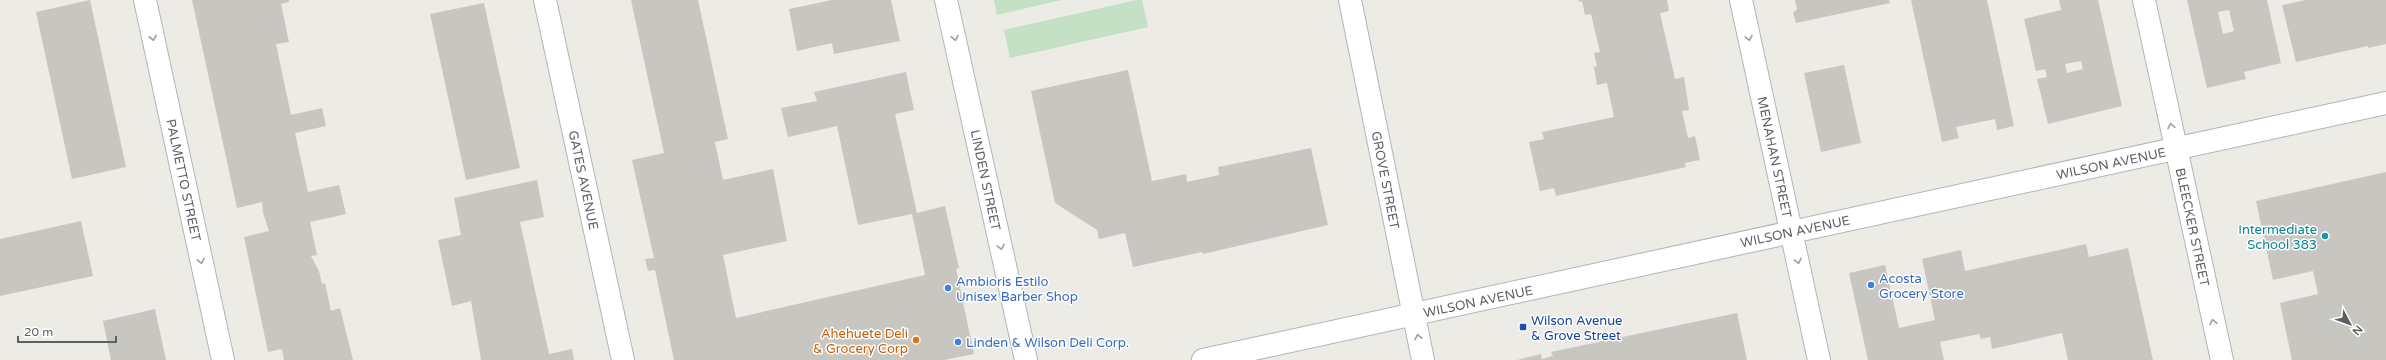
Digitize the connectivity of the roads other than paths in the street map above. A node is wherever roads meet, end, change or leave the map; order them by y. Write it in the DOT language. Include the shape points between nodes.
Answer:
graph roads {
  1 [pos="145,0"];
  2 [pos="545,0"];
  3 [pos="946,0"];
  4 [pos="1350,0"];
  5 [pos="1741,0"];
  6 [pos="2144,0"];
  7 [pos="2386,103"];
  8 [pos="2176,149"];
  9 [pos="1791,232"];
  10 [pos="1413,315"];
  11 [pos="223,360"];
  12 [pos="623,360"];
  13 [pos="1026,360"];
  14 [pos="1203,360"];
  15 [pos="1423,360"];
  16 [pos="1819,360"];
  17 [pos="2222,360"];
  1 -- 11 [label="street, PALMETTO STREET, one-way"];
  2 -- 12 [label="street, GATES AVENUE"];
  3 -- 13 [label="street, LINDEN STREET, one-way"];
  4 -- 10 [label="street, GROVE STREET"];
  5 -- 9 [label="street, MENAHAN STREET, one-way"];
  8 -- 6 [label="street, BLEECKER STREET, one-way"];
  7 -- 8 [label="street, WILSON AVENUE"];
  8 -- 9 [label="street, WILSON AVENUE"];
  17 -- 8 [label="street, BLEECKER STREET, one-way"];
  9 -- 10 [label="street, WILSON AVENUE"];
  9 -- 16 [label="street, MENAHAN STREET, one-way"];
  10 -- 14 [label="street, WILSON AVENUE"];
  15 -- 10 [label="street, GROVE STREET, one-way"];
}
